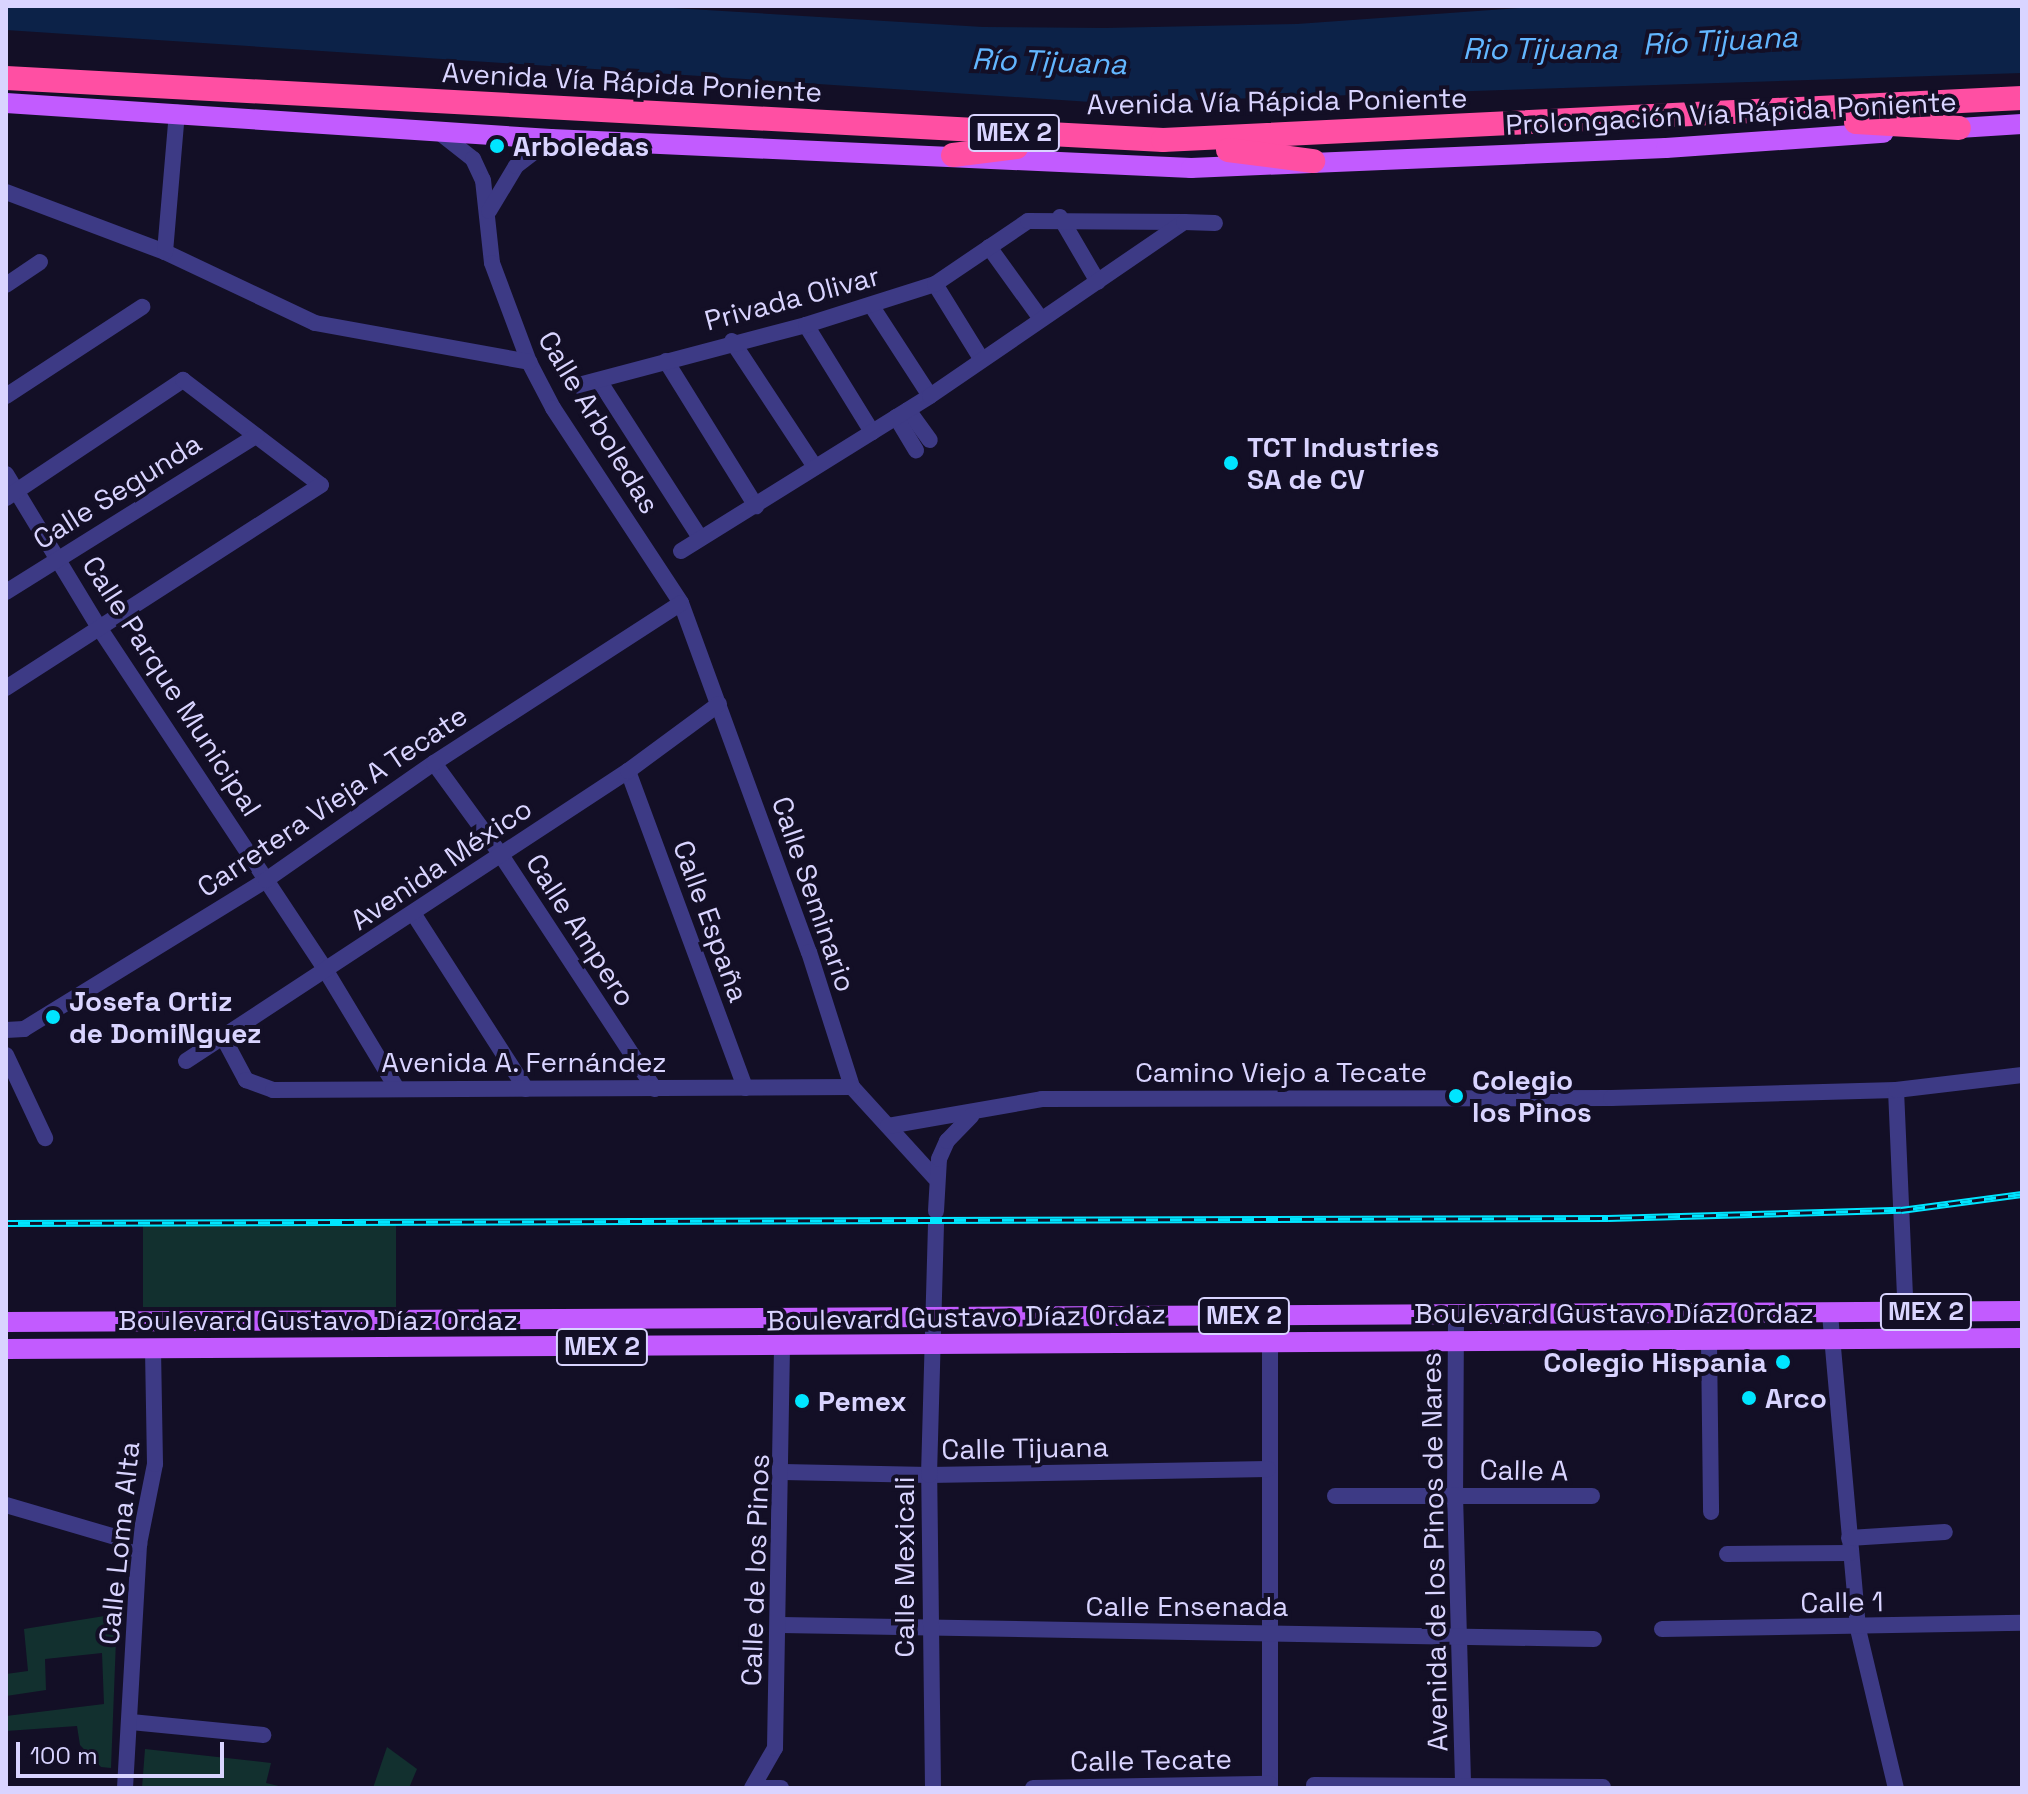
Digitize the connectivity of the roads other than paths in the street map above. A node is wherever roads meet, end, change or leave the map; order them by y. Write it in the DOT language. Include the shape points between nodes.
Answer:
graph roads {
  1 [pos="6,78"];
  2 [pos="2022,98"];
  3 [pos="6,103"];
  4 [pos="177,113"];
  5 [pos="1780,113"];
  6 [pos="2022,124"];
  7 [pos="1959,128"];
  8 [pos="439,132"];
  9 [pos="1102,138"];
  10 [pos="551,139"];
  11 [pos="1163,140"];
  12 [pos="953,155"];
  13 [pos="1313,161"];
  14 [pos="6,192"];
  15 [pos="489,211"];
  16 [pos="1060,217"];
  17 [pos="1184,222"];
  18 [pos="1215,223"];
  19 [pos="989,247"];
  20 [pos="165,252"];
  21 [pos="40,262"];
  22 [pos="1098,282"];
  23 [pos="935,284"];
  24 [pos="6,285"];
  25 [pos="871,305"];
  26 [pos="142,307"];
  27 [pos="1041,319"];
  28 [pos="806,325"];
  29 [pos="732,341"];
  30 [pos="982,360"];
  31 [pos="666,361"];
  32 [pos="529,362"];
  33 [pos="600,382"];
  34 [pos="575,386"];
  35 [pos="6,396"];
  36 [pos="930,396"];
  37 [pos="902,413"];
  38 [pos="872,432"];
  39 [pos="256,436"];
  40 [pos="919,439"];
  41 [pos="815,467"];
  42 [pos="6,474"];
  43 [pos="12,495"];
  44 [pos="756,506"];
  45 [pos="700,538"];
  46 [pos="681,551"];
  47 [pos="59,557"];
  48 [pos="6,592"];
  49 [pos="681,603"];
  50 [pos="100,629"];
  51 [pos="6,688"];
  52 [pos="719,704"];
  53 [pos="434,763"];
  54 [pos="628,771"];
  55 [pos="501,855"];
  56 [pos="266,880"];
  57 [pos="413,913"];
  58 [pos="326,971"];
  59 [pos="6,1030"];
  60 [pos="223,1037"];
  61 [pos="6,1055"];
  62 [pos="186,1061"];
  63 [pos="2022,1075"];
  64 [pos="396,1087"];
  65 [pos="852,1087"];
  66 [pos="745,1088"];
  67 [pos="526,1089"];
  68 [pos="655,1089"];
  69 [pos="1896,1090"];
  70 [pos="972,1115"];
  71 [pos="888,1126"];
  72 [pos="45,1138"];
  73 [pos="935,1178"];
  74 [pos="2022,1311"];
  75 [pos="1905,1312"];
  76 [pos="1830,1314"];
  77 [pos="1456,1315"];
  78 [pos="932,1319"];
  79 [pos="374,1321"];
  80 [pos="6,1322"];
  81 [pos="2022,1338"];
  82 [pos="1907,1339"];
  83 [pos="1270,1341"];
  84 [pos="1831,1341"];
  85 [pos="1457,1342"];
  86 [pos="1709,1342"];
  87 [pos="932,1345"];
  88 [pos="373,1347"];
  89 [pos="782,1347"];
  90 [pos="6,1349"];
  91 [pos="153,1350"];
  92 [pos="1268,1469"];
  93 [pos="783,1472"];
  94 [pos="929,1475"];
  95 [pos="1455,1495"];
  96 [pos="1335,1496"];
  97 [pos="1592,1496"];
  98 [pos="6,1505"];
  99 [pos="1711,1512"];
  100 [pos="1945,1532"];
  101 [pos="139,1544"];
  102 [pos="1850,1546"];
  103 [pos="1727,1554"];
  104 [pos="2022,1623"];
  105 [pos="781,1625"];
  106 [pos="1662,1629"];
  107 [pos="1858,1629"];
  108 [pos="929,1631"];
  109 [pos="1270,1632"];
  110 [pos="1461,1638"];
  111 [pos="1594,1639"];
  112 [pos="131,1722"];
  113 [pos="263,1735"];
  114 [pos="1314,1785"];
  115 [pos="1270,1786"];
  116 [pos="1463,1786"];
  117 [pos="1603,1787"];
  118 [pos="125,1788"];
  119 [pos="752,1788"];
  120 [pos="781,1788"];
  121 [pos="933,1788"];
  122 [pos="1033,1788"];
  123 [pos="1896,1788"];
  1 -- 9 [label="highway, Avenida Vía Rápida Poniente / MEX 2"];
  2 -- 5 [label="highway, Avenida Vía Rápida Poniente / MEX 2"];
  3 -- 4 [label="main road, Prolongación Vía Rápida Poniente"];
  4 -- 8 [label="main road, Prolongación Vía Rápida Poniente"];
  4 -- 20 [label="street"];
  5 -- 7 [label="highway" via="1797,122"];
  5 -- 11 [label="highway, Avenida Vía Rápida Poniente / MEX 2"];
  6 -- 7 [label="main road, Prolongación Vía Rápida Poniente"];
  7 -- 13 [label="main road, Prolongación Vía Rápida Poniente" via="1666,148"];
  8 -- 10 [label="main road, Prolongación Vía Rápida Poniente"];
  8 -- 15 [label="street, Calle Arboledas" via="473,159"];
  9 -- 11 [label="highway, Avenida Vía Rápida Poniente / MEX 2"];
  9 -- 12 [label="highway" via="1084,145 972,149"];
  10 -- 12 [label="main road, Prolongación Vía Rápida Poniente"];
  10 -- 15 [label="street" via="516,166"];
  11 -- 13 [label="highway"];
  12 -- 13 [label="main road, Prolongación Vía Rápida Poniente" via="1191,168"];
  14 -- 20 [label="street"];
  15 -- 32 [label="street, Calle Arboledas" via="492,263"];
  16 -- 17 [label="street, Privada Olivar"];
  16 -- 19 [label="street, Privada Olivar" via="1028,221"];
  16 -- 22 [label="street"];
  17 -- 18 [label="street, Privada Olivar"];
  17 -- 22 [label="street"];
  19 -- 23 [label="street, Privada Olivar"];
  19 -- 27 [label="street"];
  20 -- 32 [label="street" via="315,323"];
  21 -- 24 [label="street"];
  22 -- 27 [label="street"];
  23 -- 25 [label="street, Privada Olivar"];
  23 -- 30 [label="street"];
  25 -- 28 [label="street, Privada Olivar"];
  25 -- 36 [label="street"];
  26 -- 35 [label="street"];
  27 -- 30 [label="street"];
  28 -- 29 [label="street, Privada Olivar"];
  28 -- 38 [label="street"];
  29 -- 31 [label="street, Privada Olivar"];
  29 -- 41 [label="street"];
  30 -- 36 [label="street"];
  31 -- 33 [label="street, Privada Olivar"];
  31 -- 44 [label="street"];
  32 -- 49 [label="street, Calle Arboledas" via="553,408"];
  33 -- 34 [label="street, Privada Olivar"];
  33 -- 45 [label="street"];
  36 -- 37 [label="street"];
  37 -- 38 [label="street"];
  37 -- 40 [label="street"];
  38 -- 41 [label="street"];
  39 -- 43 [label="street" via="183,380"];
  39 -- 47 [label="street, Calle Segunda"];
  39 -- 50 [label="street" via="321,485"];
  41 -- 44 [label="street"];
  42 -- 43 [label="street, Calle Parque Municipal"];
  43 -- 47 [label="street, Calle Parque Municipal"];
  44 -- 45 [label="street"];
  45 -- 46 [label="street"];
  47 -- 48 [label="street, Calle Segunda"];
  47 -- 50 [label="street, Calle Parque Municipal"];
  49 -- 52 [label="street, Calle Seminario"];
  49 -- 53 [label="street, Carretera Vieja A Tecate"];
  50 -- 51 [label="street"];
  50 -- 56 [label="street, Calle Parque Municipal"];
  52 -- 54 [label="street, Avenida México"];
  52 -- 65 [label="street, Calle Seminario"];
  53 -- 55 [label="street, Calle Ampero"];
  53 -- 56 [label="street, Carretera Vieja A Tecate"];
  54 -- 55 [label="street, Avenida México"];
  54 -- 66 [label="street, Calle España"];
  55 -- 57 [label="street, Avenida México"];
  55 -- 68 [label="street, Calle Ampero"];
  56 -- 58 [label="street, Calle Parque Municipal"];
  56 -- 59 [label="street, Carretera Vieja A Tecate" via="24,1029"];
  57 -- 58 [label="street, Avenida México"];
  57 -- 67 [label="street"];
  58 -- 60 [label="street, Avenida México"];
  58 -- 64 [label="street, Calle Parque Municipal"];
  60 -- 62 [label="street, Avenida México"];
  60 -- 64 [label="street, Avenida A. Fernández" via="246,1080 257,1088"];
  61 -- 72 [label="street"];
  63 -- 69 [label="street, Camino Viejo a Tecate"];
  64 -- 67 [label="street, Avenida A. Fernández"];
  65 -- 66 [label="street, Avenida A. Fernández"];
  65 -- 71 [label="street, Calle Seminario"];
  66 -- 68 [label="street, Avenida A. Fernández"];
  67 -- 68 [label="street, Avenida A. Fernández"];
  69 -- 70 [label="street, Camino Viejo a Tecate" via="1611,1098 1042,1099"];
  69 -- 75 [label="street"];
  70 -- 71 [label="street, Camino Viejo a Tecate"];
  70 -- 73 [label="street" via="947,1141"];
  71 -- 73 [label="street, Calle Seminario"];
  73 -- 78 [label="street"];
  74 -- 75 [label="main road, Boulevard Gustavo Díaz Ordaz / MEX 2"];
  75 -- 76 [label="main road, Boulevard Gustavo Díaz Ordaz / MEX 2"];
  75 -- 82 [label="street"];
  76 -- 77 [label="main road, Boulevard Gustavo Díaz Ordaz / MEX 2"];
  76 -- 84 [label="street"];
  77 -- 78 [label="main road, Boulevard Gustavo Díaz Ordaz / MEX 2"];
  77 -- 85 [label="street, Avenida de los Pinos de Nares"];
  78 -- 79 [label="main road, Boulevard Gustavo Díaz Ordaz / MEX 2"];
  78 -- 87 [label="street, Calle Mexicali"];
  79 -- 80 [label="main road, Boulevard Gustavo Díaz Ordaz / MEX 2"];
  79 -- 88 [label="main road"];
  81 -- 82 [label="main road, Boulevard Gustavo Díaz Ordaz / MEX 2"];
  82 -- 84 [label="main road, Boulevard Gustavo Díaz Ordaz / MEX 2"];
  83 -- 85 [label="main road, Boulevard Gustavo Díaz Ordaz / MEX 2"];
  83 -- 87 [label="main road, Boulevard Gustavo Díaz Ordaz / MEX 2"];
  83 -- 92 [label="street"];
  84 -- 86 [label="main road, Boulevard Gustavo Díaz Ordaz / MEX 2"];
  84 -- 102 [label="street"];
  85 -- 86 [label="main road, Boulevard Gustavo Díaz Ordaz / MEX 2"];
  85 -- 95 [label="street, Avenida de los Pinos de Nares"];
  86 -- 99 [label="street"];
  87 -- 89 [label="main road, Boulevard Gustavo Díaz Ordaz / MEX 2"];
  87 -- 94 [label="street, Calle Mexicali"];
  88 -- 89 [label="main road, Boulevard Gustavo Díaz Ordaz / MEX 2"];
  88 -- 91 [label="main road, Boulevard Gustavo Díaz Ordaz / MEX 2"];
  89 -- 93 [label="street, Calle de los Pinos"];
  90 -- 91 [label="main road, Boulevard Gustavo Díaz Ordaz / MEX 2"];
  91 -- 101 [label="street, Calle Loma Alta" via="155,1464"];
  92 -- 94 [label="street, Calle Tijuana"];
  92 -- 109 [label="street"];
  93 -- 94 [label="street, Calle Tijuana"];
  93 -- 105 [label="street, Calle de los Pinos"];
  94 -- 108 [label="street, Calle Mexicali"];
  95 -- 96 [label="street, Calle A"];
  95 -- 97 [label="street, Calle A"];
  95 -- 110 [label="street, Avenida de los Pinos de Nares"];
  98 -- 101 [label="street"];
  100 -- 102 [label="street"];
  101 -- 112 [label="street, Calle Loma Alta"];
  102 -- 103 [label="street"];
  102 -- 107 [label="street"];
  104 -- 107 [label="street, Calle 1"];
  105 -- 108 [label="street, Calle Ensenada"];
  105 -- 119 [label="street, Calle de los Pinos" via="775,1748"];
  106 -- 107 [label="street, Calle 1"];
  107 -- 123 [label="street"];
  108 -- 109 [label="street, Calle Ensenada"];
  108 -- 121 [label="street, Calle Mexicali"];
  109 -- 110 [label="street, Calle Ensenada"];
  109 -- 115 [label="street"];
  110 -- 111 [label="street, Calle Ensenada"];
  110 -- 116 [label="street, Avenida de los Pinos de Nares"];
  112 -- 113 [label="street"];
  112 -- 118 [label="street, Calle Loma Alta"];
  114 -- 116 [label="street"];
  115 -- 122 [label="street, Calle Tecate"];
  116 -- 117 [label="street"];
  119 -- 120 [label="street"];
}
